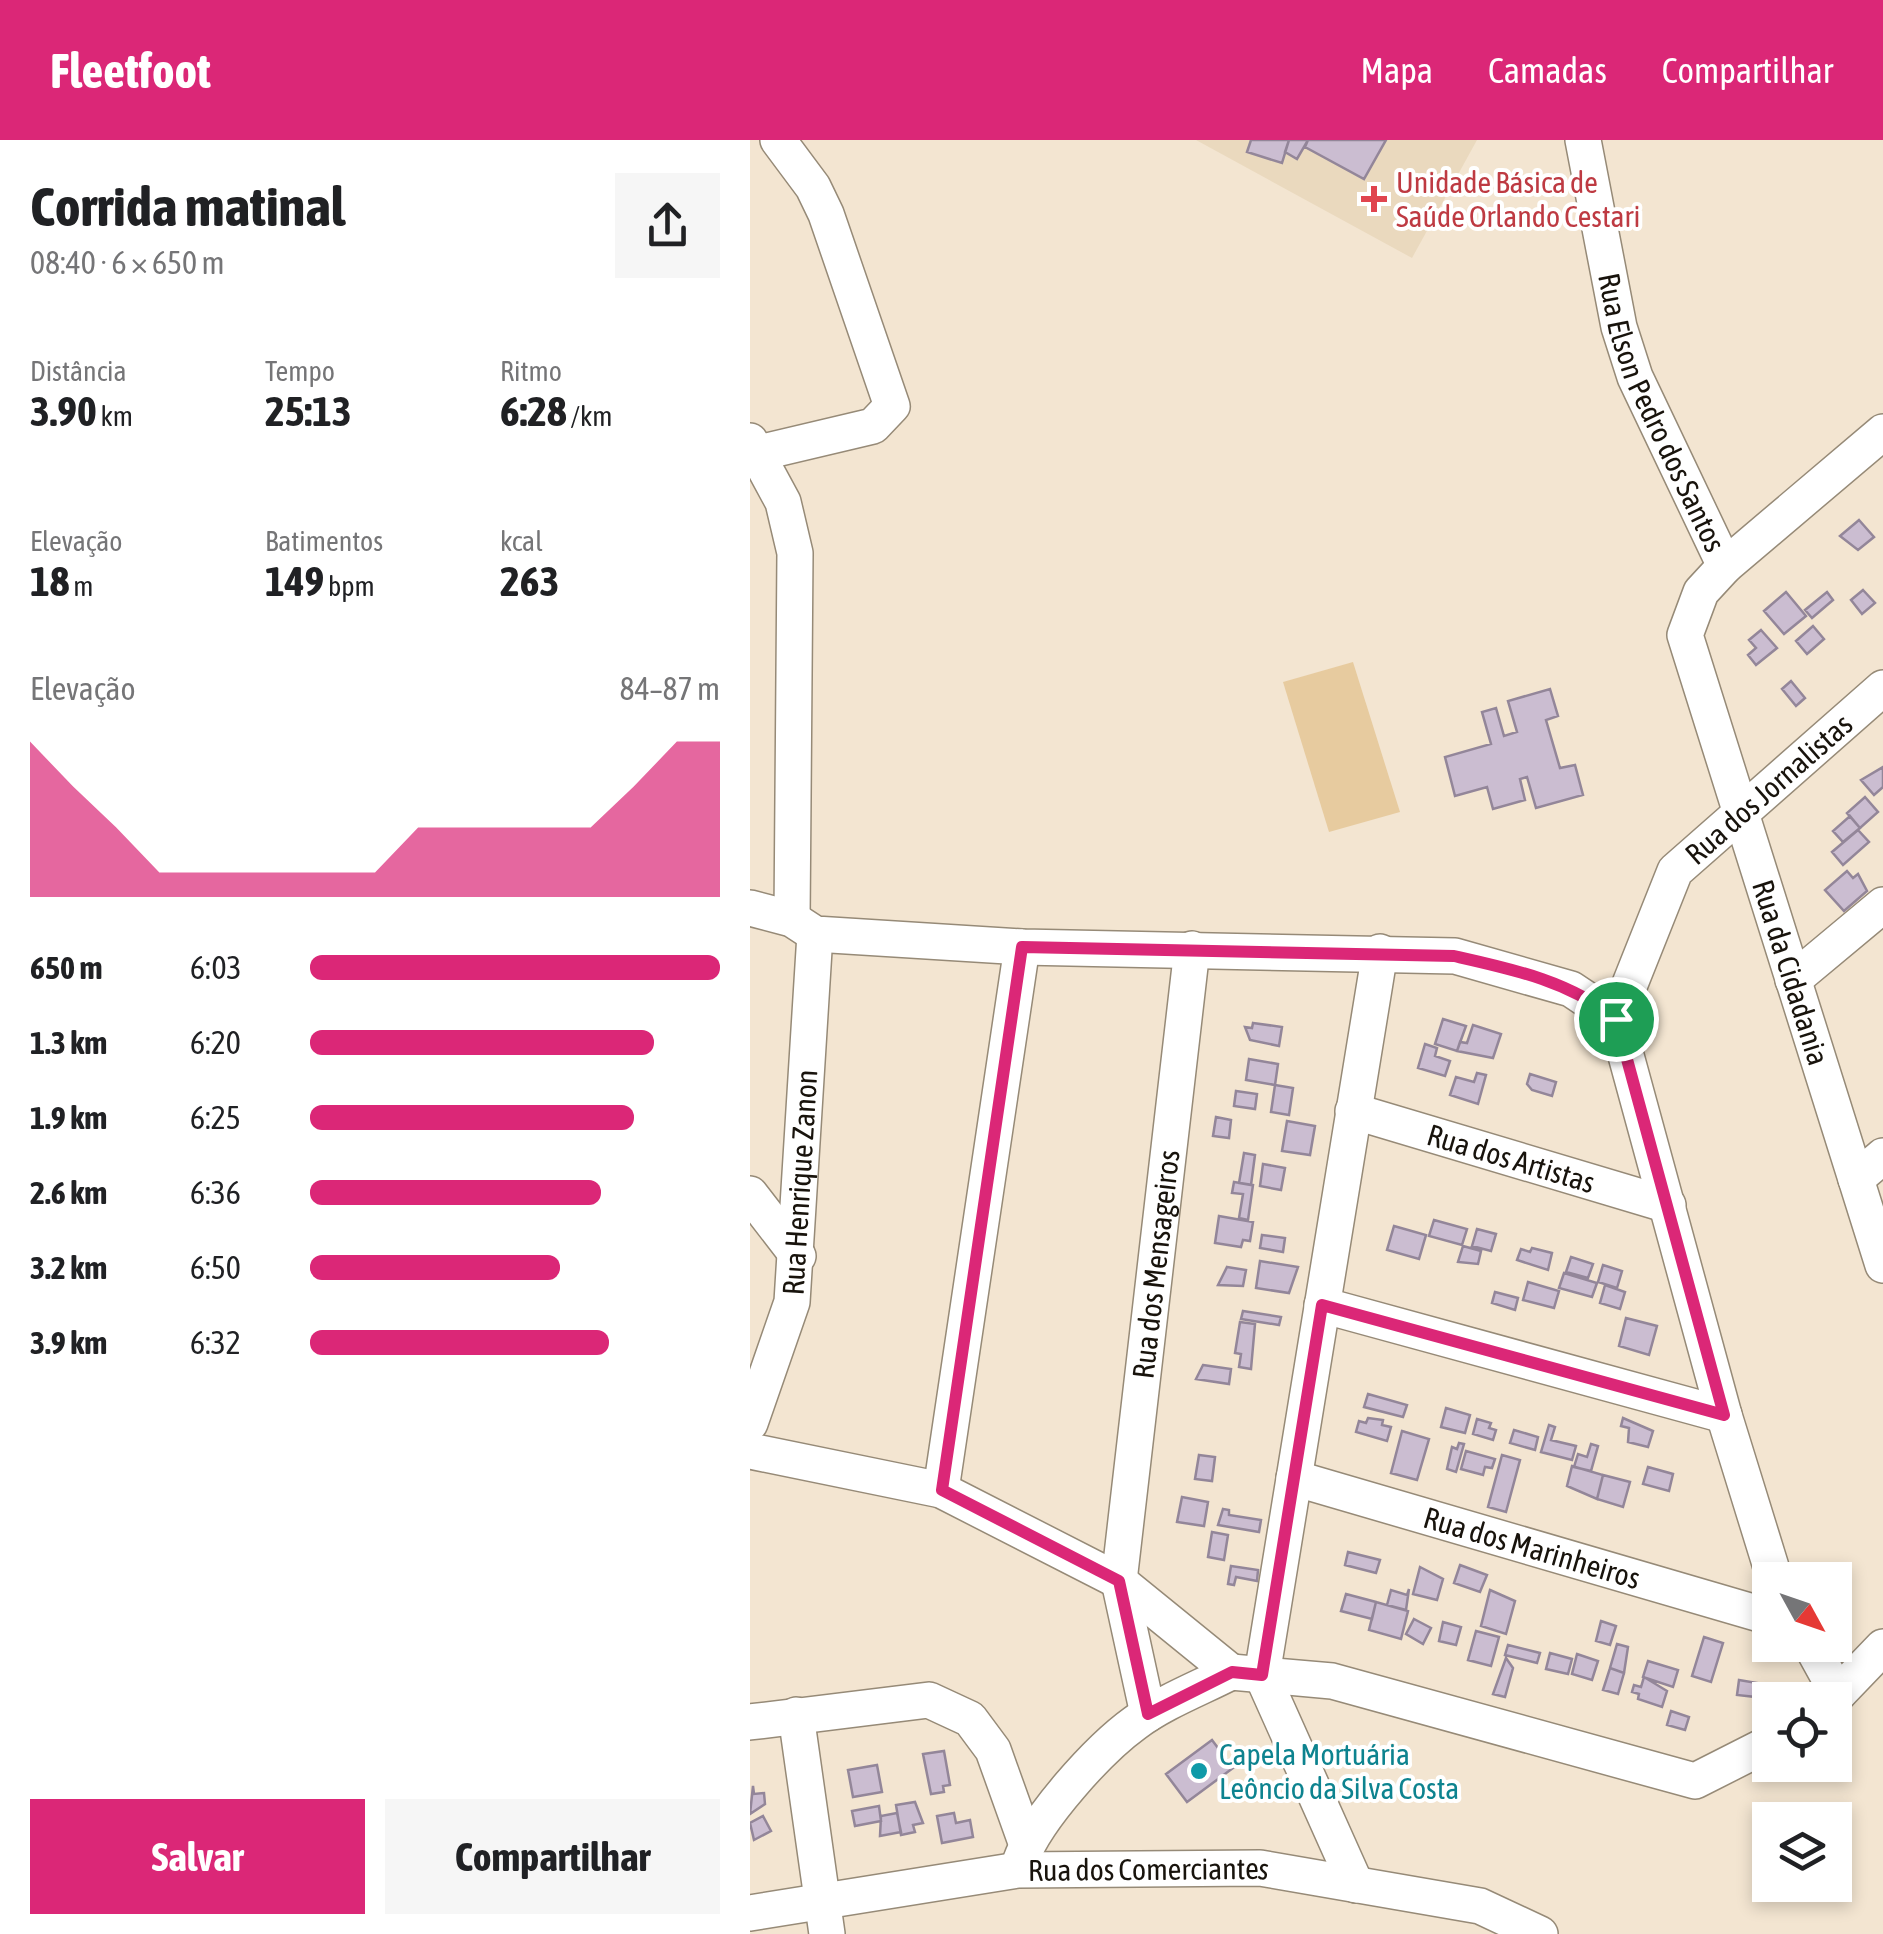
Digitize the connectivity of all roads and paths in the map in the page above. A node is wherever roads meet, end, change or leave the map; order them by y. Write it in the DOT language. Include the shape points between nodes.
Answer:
graph roads {
  1 [pos="778,140"];
  2 [pos="1583,140"];
  3 [pos="1883,432"];
  4 [pos="752,450"];
  5 [pos="1725,566"];
  6 [pos="1883,688"];
  7 [pos="1740,812"];
  8 [pos="1883,905"];
  9 [pos="750,908"];
  10 [pos="803,926"];
  11 [pos="1022,947"];
  12 [pos="1192,949"];
  13 [pos="1380,952"];
  14 [pos="1793,980"];
  15 [pos="1616,1019"];
  16 [pos="1354,1112"];
  17 [pos="1883,1156"];
  18 [pos="1856,1179"];
  19 [pos="750,1194"];
  20 [pos="1668,1204"];
  21 [pos="798,1256"];
  22 [pos="1883,1264"];
  23 [pos="1322,1305"];
  24 [pos="1724,1415"];
  25 [pos="750,1423"];
  26 [pos="750,1451"];
  27 [pos="1294,1478"];
  28 [pos="942,1490"];
  29 [pos="1769,1562"];
  30 [pos="1119,1581"];
  31 [pos="1752,1612"];
  32 [pos="1883,1646"];
  33 [pos="1247,1674"];
  34 [pos="1849,1682"];
  35 [pos="1148,1714"];
  36 [pos="796,1715"];
  37 [pos="750,1722"];
  38 [pos="1752,1752"];
  39 [pos="1022,1858"];
  40 [pos="1356,1885"];
  41 [pos="750,1914"];
  42 [pos="825,1918"];
  43 [pos="1540,1934"];
  1 -- 4 [label="street" via="826,214 892,398 888,414 873,426"];
  2 -- 5 [label="street, Rua Elson Pedro dos Santos" via="1635,378"];
  3 -- 5 [label="street"];
  4 -- 10 [label="street, Rua Henrique Zanon" via="783,502 795,553"];
  5 -- 7 [label="street, Rua da Cidadania" via="1701,592 1687,623 1687,648"];
  6 -- 7 [label="street, Rua dos Jornalistas"];
  7 -- 14 [label="street, Rua da Cidadania"];
  7 -- 15 [label="street, Rua dos Jornalistas" via="1669,880"];
  8 -- 14 [label="street"];
  9 -- 10 [label="street"];
  10 -- 11 [label="street"];
  10 -- 21 [label="street, Rua Henrique Zanon"];
  11 -- 12 [label="street"];
  11 -- 28 [label="street"];
  12 -- 13 [label="street"];
  12 -- 30 [label="street, Rua dos Mensageiros"];
  13 -- 15 [label="street" via="1454,956 1520,972 1570,989"];
  13 -- 16 [label="street"];
  14 -- 18 [label="street, Rua da Cidadania"];
  15 -- 20 [label="street"];
  16 -- 20 [label="street, Rua dos Artistas"];
  16 -- 23 [label="street"];
  17 -- 18 [label="street"];
  18 -- 22 [label="street, Rua da Cidadania"];
  19 -- 21 [label="street"];
  20 -- 24 [label="street"];
  21 -- 25 [label="street, Rua Henrique Zanon" via="786,1327"];
  23 -- 24 [label="street"];
  23 -- 27 [label="street"];
  24 -- 29 [label="street"];
  26 -- 28 [label="street"];
  27 -- 31 [label="street, Rua dos Marinheiros"];
  27 -- 33 [label="street"];
  28 -- 30 [label="street"];
  30 -- 33 [label="street"];
  30 -- 35 [label="street, Rua dos Mensageiros"];
  32 -- 34 [label="street"];
  33 -- 35 [label="street"];
  33 -- 38 [label="street" via="1332,1681 1695,1781"];
  33 -- 40 [label="street"];
  35 -- 39 [label="street" via="1104,1751"];
  36 -- 37 [label="street"];
  36 -- 39 [label="street" via="929,1700 970,1719 993,1750"];
  36 -- 42 [label="street"];
  39 -- 40 [label="street, Rua dos Comerciantes" via="1260,1868"];
  39 -- 42 [label="street, Rua dos Comerciantes"];
  40 -- 43 [label="street, Rua dos Comerciantes" via="1480,1906"];
  41 -- 42 [label="street, Rua dos Comerciantes"];
}
